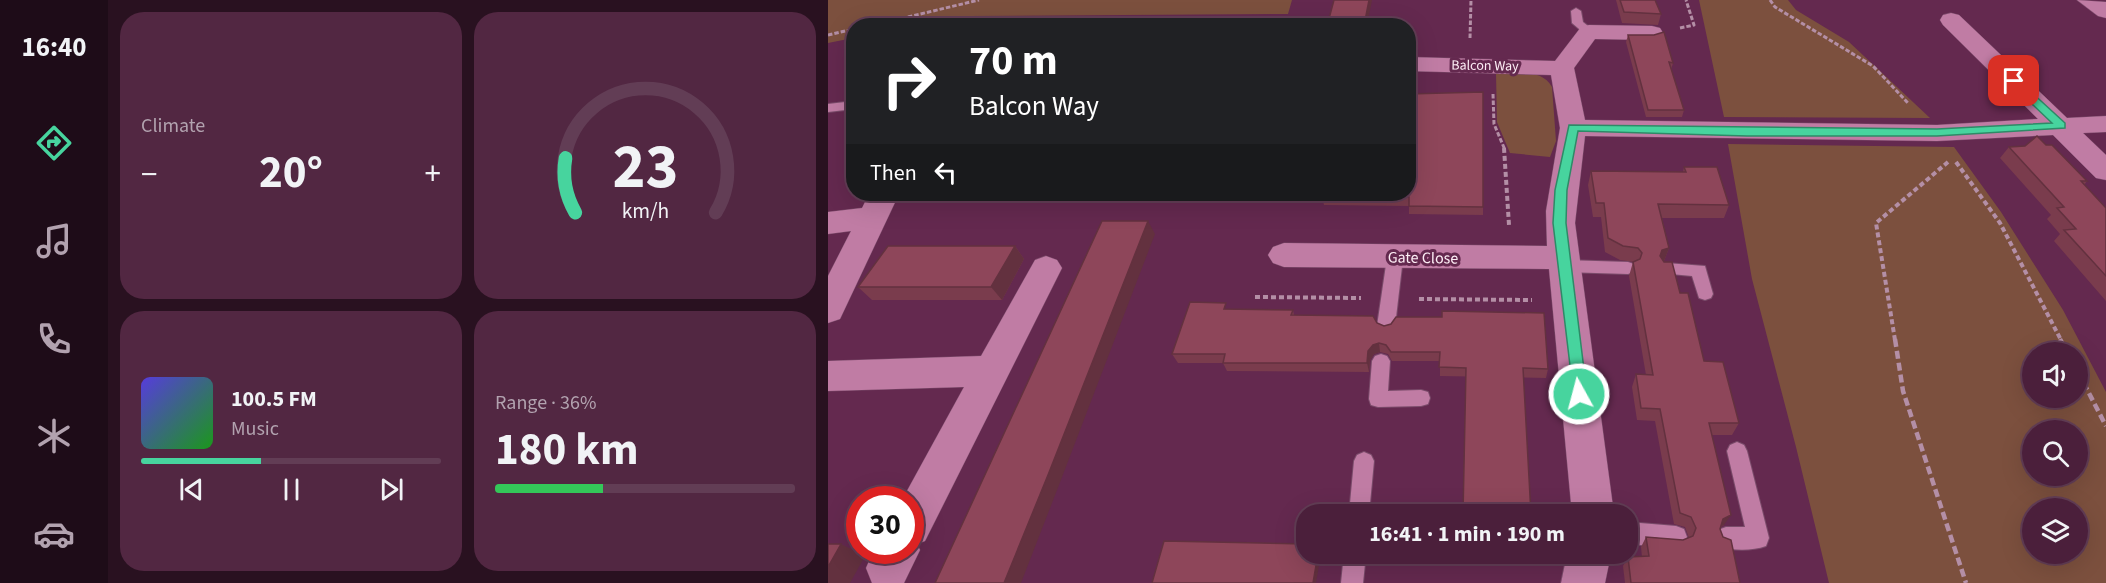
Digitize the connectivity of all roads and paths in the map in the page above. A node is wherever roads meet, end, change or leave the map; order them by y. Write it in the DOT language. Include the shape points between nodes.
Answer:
graph roads {
  1 [pos="979,0"];
  2 [pos="1471,0"];
  3 [pos="1770,0"];
  4 [pos="2088,0"];
  5 [pos="1576,11"];
  6 [pos="2106,11"];
  7 [pos="904,18"];
  8 [pos="1951,20"];
  9 [pos="846,31"];
  10 [pos="1589,32"];
  11 [pos="1652,33"];
  12 [pos="828,35"];
  13 [pos="1416,64"];
  14 [pos="1481,66"];
  15 [pos="1562,68"];
  16 [pos="846,106"];
  17 [pos="828,108"];
  18 [pos="2106,123"];
  19 [pos="2061,126"];
  20 [pos="1573,128"];
  21 [pos="1937,132"];
  22 [pos="2106,171"];
  23 [pos="877,206"];
  24 [pos="828,223"];
  25 [pos="1284,255"];
  26 [pos="1395,258"];
  27 [pos="1511,258"];
  28 [pos="1564,262"];
  29 [pos="1046,268"];
  30 [pos="1628,268"];
  31 [pos="1666,269"];
  32 [pos="1705,294"];
  33 [pos="828,310"];
  34 [pos="1386,326"];
  35 [pos="2062,342"];
  36 [pos="1381,361"];
  37 [pos="992,371"];
  38 [pos="828,376"];
  39 [pos="2088,391"];
  40 [pos="1421,398"];
  41 [pos="2106,426"];
  42 [pos="1737,451"];
  43 [pos="1364,461"];
  44 [pos="924,500"];
  45 [pos="1360,504"];
  46 [pos="1592,504"];
  47 [pos="1638,534"];
  48 [pos="1676,537"];
  49 [pos="1726,538"];
  50 [pos="1354,564"];
  51 [pos="1587,564"];
  52 [pos="1352,583"];
  53 [pos="1583,583"];
  54 [pos="1966,583"];
  1 -- 7 [label="path"];
  2 -- 14 [label="path"];
  3 -- 21 [label="path" via="1774,7 1873,66"];
  4 -- 6 [label="street"];
  5 -- 10 [label="lane" via="1578,23"];
  8 -- 19 [label="street"];
  9 -- 12 [label="path"];
  10 -- 11 [label="street"];
  10 -- 15 [label="street"];
  13 -- 14 [label="street, Balcon Way"];
  14 -- 15 [label="street, Balcon Way"];
  14 -- 27 [label="path" via="1494,124 1506,153"];
  15 -- 20 [label="street"];
  16 -- 17 [label="lane"];
  18 -- 19 [label="street"];
  19 -- 21 [label="street"];
  19 -- 22 [label="street"];
  20 -- 21 [label="street"];
  20 -- 28 [label="street" via="1561,190"];
  23 -- 24 [label="street"];
  23 -- 33 [label="street"];
  25 -- 26 [label="street, Gate Close"];
  26 -- 27 [label="street, Gate Close"];
  26 -- 34 [label="lane"];
  27 -- 28 [label="street, Gate Close"];
  28 -- 30 [label="lane"];
  28 -- 46 [label="street"];
  29 -- 37 [label="street"];
  31 -- 32 [label="lane" via="1699,270"];
  35 -- 54 [label="path" via="2000,223 1953,158 1876,223 1903,391"];
  36 -- 40 [label="lane" via="1378,399"];
  37 -- 38 [label="street"];
  37 -- 44 [label="street"];
  39 -- 41 [label="path"];
  42 -- 49 [label="lane" via="1758,538"];
  43 -- 45 [label="lane"];
  47 -- 48 [label="lane"];
  50 -- 52 [label="lane"];
  51 -- 53 [label="street"];
}
